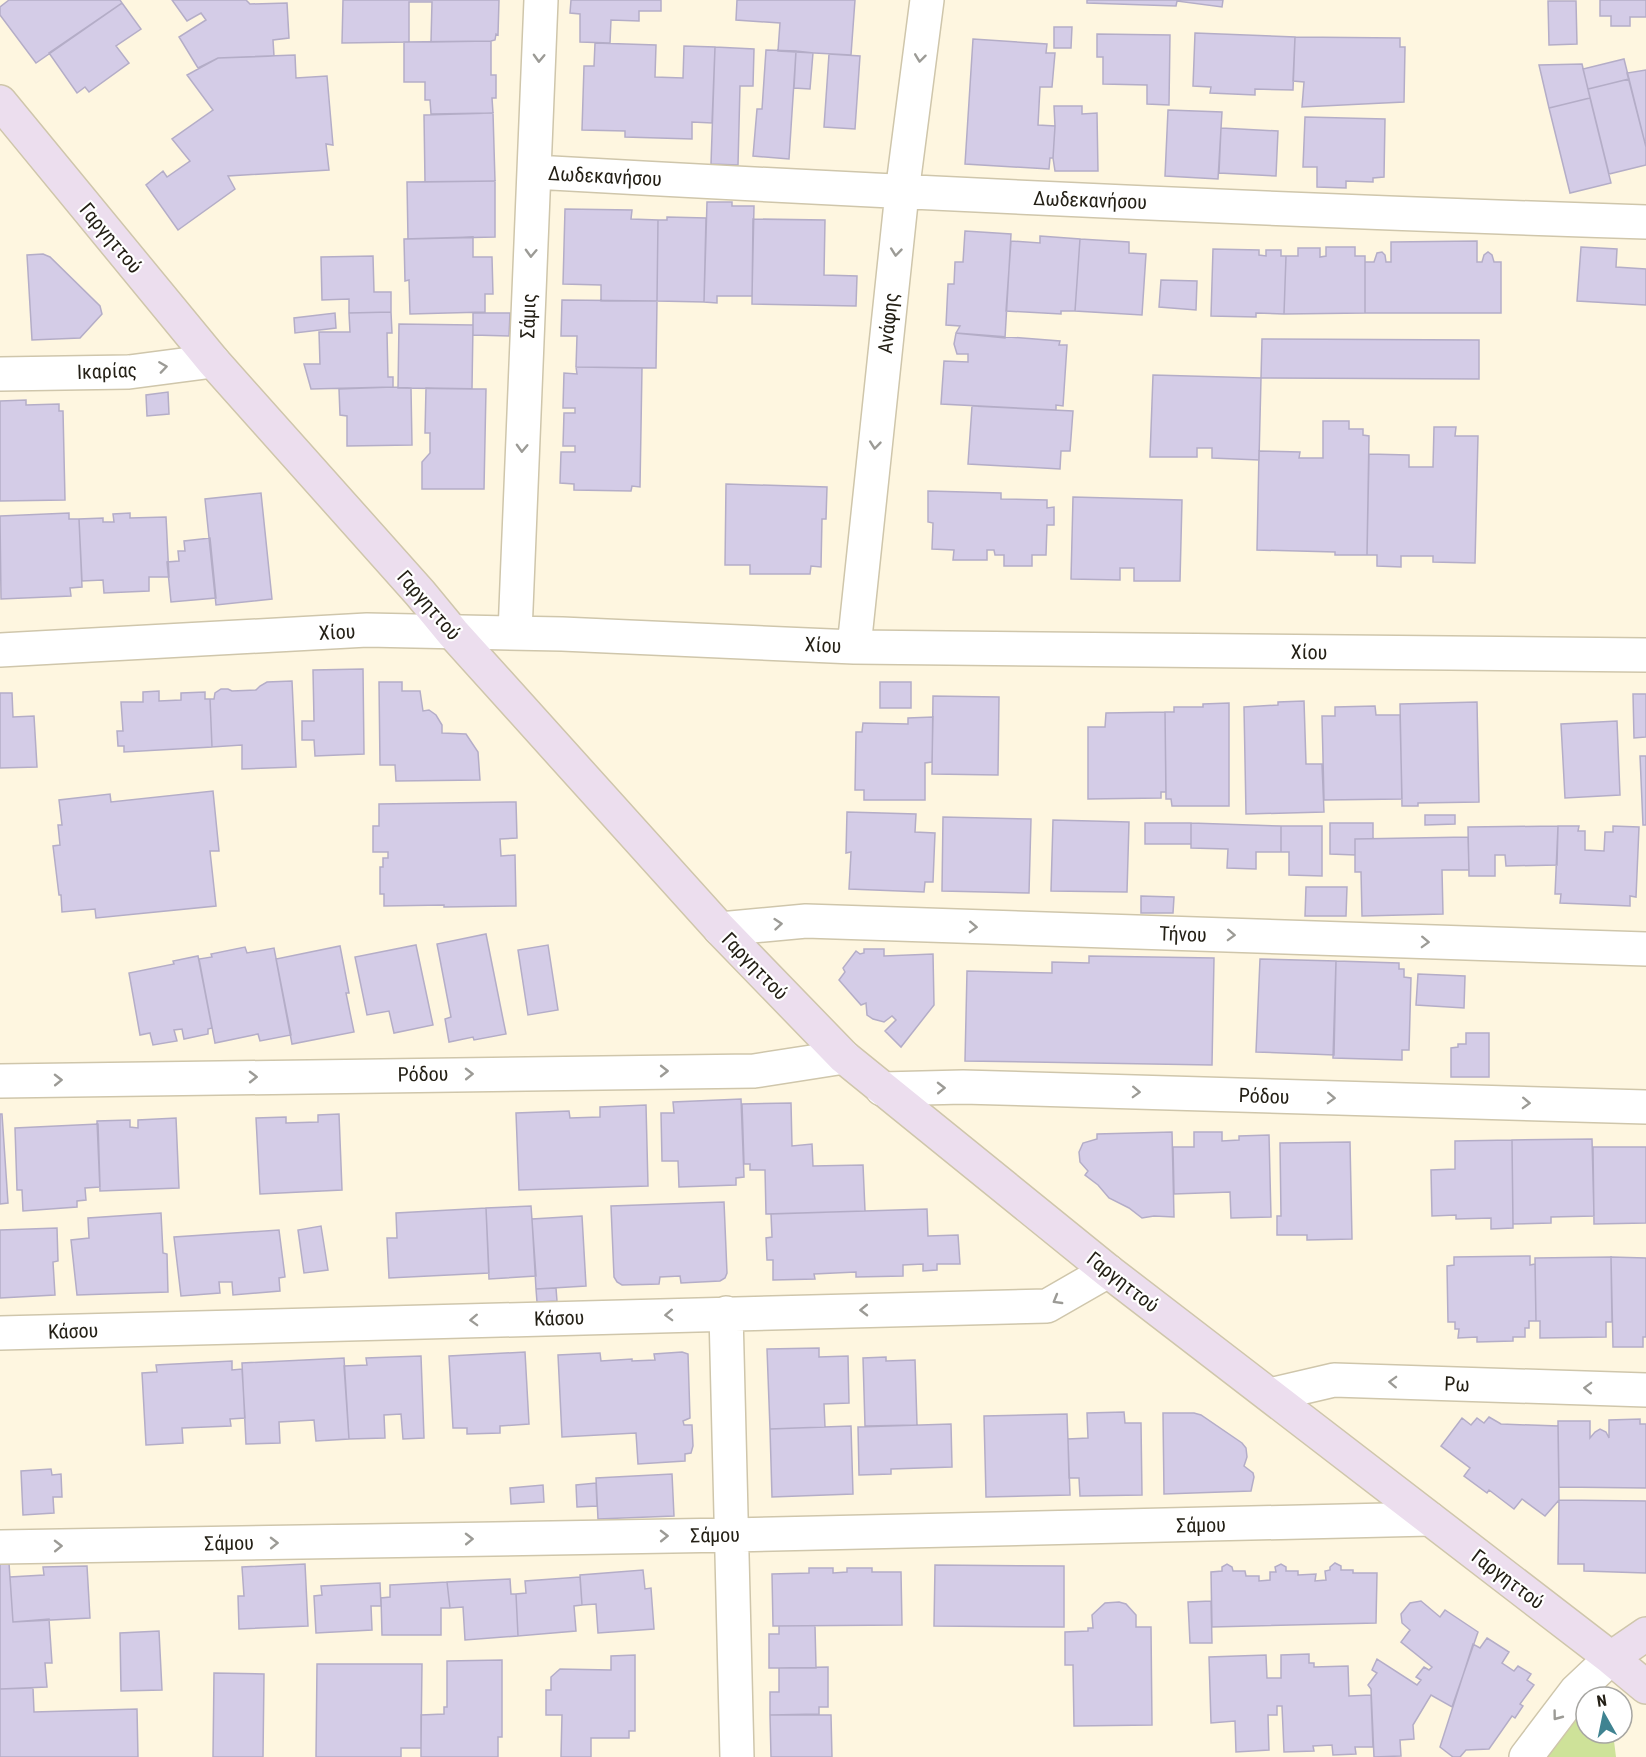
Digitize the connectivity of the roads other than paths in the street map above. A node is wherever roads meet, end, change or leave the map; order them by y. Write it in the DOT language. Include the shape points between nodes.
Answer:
graph roads {
  1 [pos="541,0"];
  2 [pos="927,0"];
  3 [pos="0,102"];
  4 [pos="11,132"];
  5 [pos="534,172"];
  6 [pos="902,193"];
  7 [pos="1646,222"];
  8 [pos="213,361"];
  9 [pos="0,374"];
  10 [pos="453,633"];
  11 [pos="515,633"];
  12 [pos="854,647"];
  13 [pos="0,650"];
  14 [pos="1646,655"];
  15 [pos="720,929"];
  16 [pos="1646,949"];
  17 [pos="844,1057"];
  18 [pos="0,1081"];
  19 [pos="882,1089"];
  20 [pos="1646,1107"];
  21 [pos="1108,1271"];
  22 [pos="726,1313"];
  23 [pos="0,1333"];
  24 [pos="1646,1390"];
  25 [pos="1270,1395"];
  26 [pos="1430,1520"];
  27 [pos="731,1535"];
  28 [pos="0,1547"];
  29 [pos="1646,1634"];
  30 [pos="1611,1658"];
  31 [pos="1646,1687"];
  32 [pos="737,1757"];
  33 [pos="1526,1757"];
  1 -- 5 [label="street, Σάμις, one-way"];
  2 -- 6 [label="street, Ανάφης, one-way"];
  3 -- 4 [label="street, Γαργηττού"];
  4 -- 8 [label="street, Γαργηττού"];
  5 -- 6 [label="street, Δωδεκανήσου"];
  5 -- 11 [label="street, Σάμις, one-way"];
  6 -- 7 [label="street, Δωδεκανήσου"];
  6 -- 12 [label="street, Ανάφης, one-way"];
  9 -- 8 [label="street, Ικαρίας, one-way" via="129,372"];
  8 -- 10 [label="street, Γαργηττού"];
  10 -- 11 [label="street, Χίου"];
  10 -- 13 [label="street, Χίου" via="367,630"];
  10 -- 15 [label="street, Γαργηττού"];
  11 -- 12 [label="street, Χίου"];
  12 -- 14 [label="street, Χίου"];
  15 -- 16 [label="street, Τήνου, one-way" via="806,921"];
  15 -- 17 [label="street, Γαργηττού"];
  18 -- 17 [label="street, Ρόδου, one-way" via="754,1071"];
  17 -- 19 [label="street, Γαργηττού"];
  19 -- 20 [label="street, Ρόδου, one-way" via="963,1087"];
  19 -- 21 [label="street, Γαργηττού"];
  21 -- 22 [label="street, Κάσου, one-way" via="1047,1306"];
  21 -- 25 [label="street, Γαργηττού"];
  22 -- 23 [label="street, Κάσου, one-way"];
  22 -- 27 [label="street"];
  24 -- 25 [label="street, Ρω, one-way" via="1334,1380"];
  25 -- 26 [label="street, Γαργηττού"];
  26 -- 27 [label="street, Σάμου"];
  26 -- 30 [label="street, Γαργηττού"];
  28 -- 27 [label="street, Σάμου, one-way"];
  27 -- 32 [label="street"];
  29 -- 30 [label="street"];
  30 -- 31 [label="street, Γαργηττού"];
  30 -- 33 [label="street, one-way" via="1576,1691"];
}
